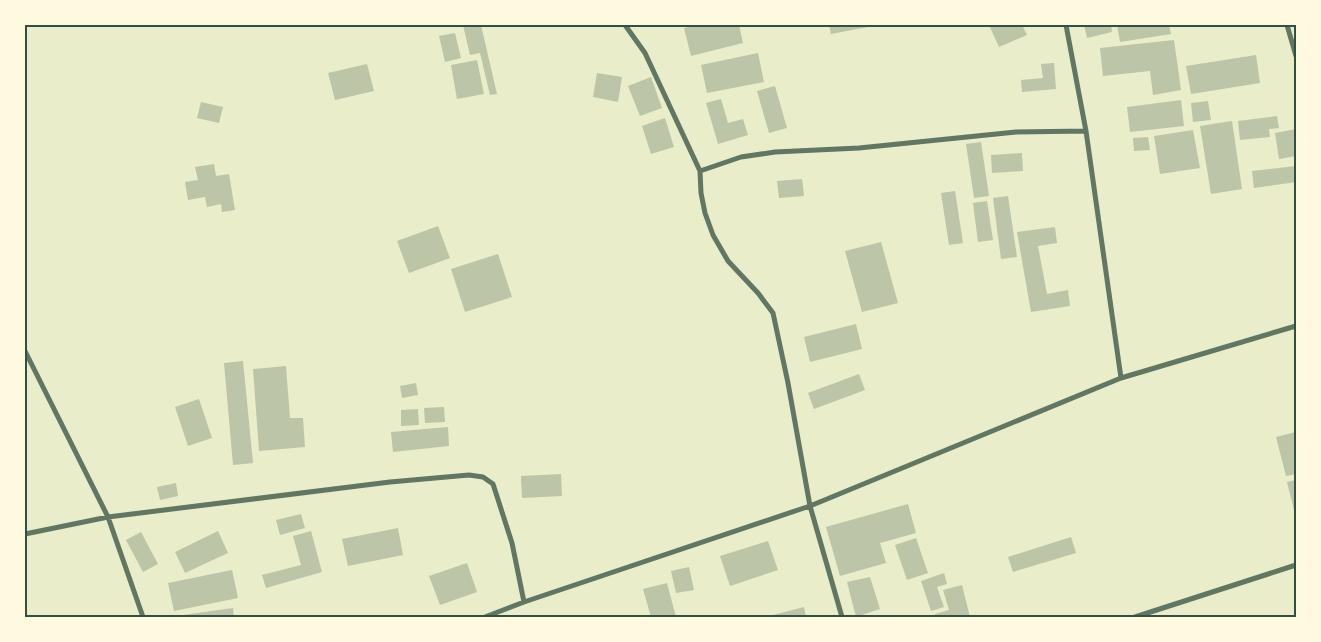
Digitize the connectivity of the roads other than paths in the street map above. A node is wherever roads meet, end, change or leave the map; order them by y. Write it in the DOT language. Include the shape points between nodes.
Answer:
graph roads {
  1 [pos="625,25"];
  2 [pos="1066,25"];
  3 [pos="1287,25"];
  4 [pos="1296,56"];
  5 [pos="1086,131"];
  6 [pos="700,171"];
  7 [pos="1296,326"];
  8 [pos="25,350"];
  9 [pos="1121,378"];
  10 [pos="810,506"];
  11 [pos="108,517"];
  12 [pos="25,534"];
  13 [pos="1296,565"];
  14 [pos="524,602"];
  15 [pos="1146,615"];
  16 [pos="143,617"];
  17 [pos="485,617"];
  18 [pos="842,617"];
  19 [pos="1135,617"];
  1 -- 6 [label="street" via="645,53"];
  2 -- 5 [label="street"];
  3 -- 4 [label="street"];
  5 -- 6 [label="street" via="1016,132 859,148 775,152 741,157"];
  5 -- 9 [label="street"];
  6 -- 10 [label="street" via="704,207 714,235 728,261 773,313"];
  7 -- 9 [label="street"];
  8 -- 11 [label="street"];
  9 -- 10 [label="street"];
  10 -- 14 [label="street"];
  10 -- 18 [label="street"];
  11 -- 12 [label="street"];
  11 -- 14 [label="street" via="390,482 469,475 483,477 493,484 512,543"];
  11 -- 16 [label="street"];
  13 -- 15 [label="street"];
  14 -- 17 [label="street"];
  15 -- 19 [label="street"];
}
